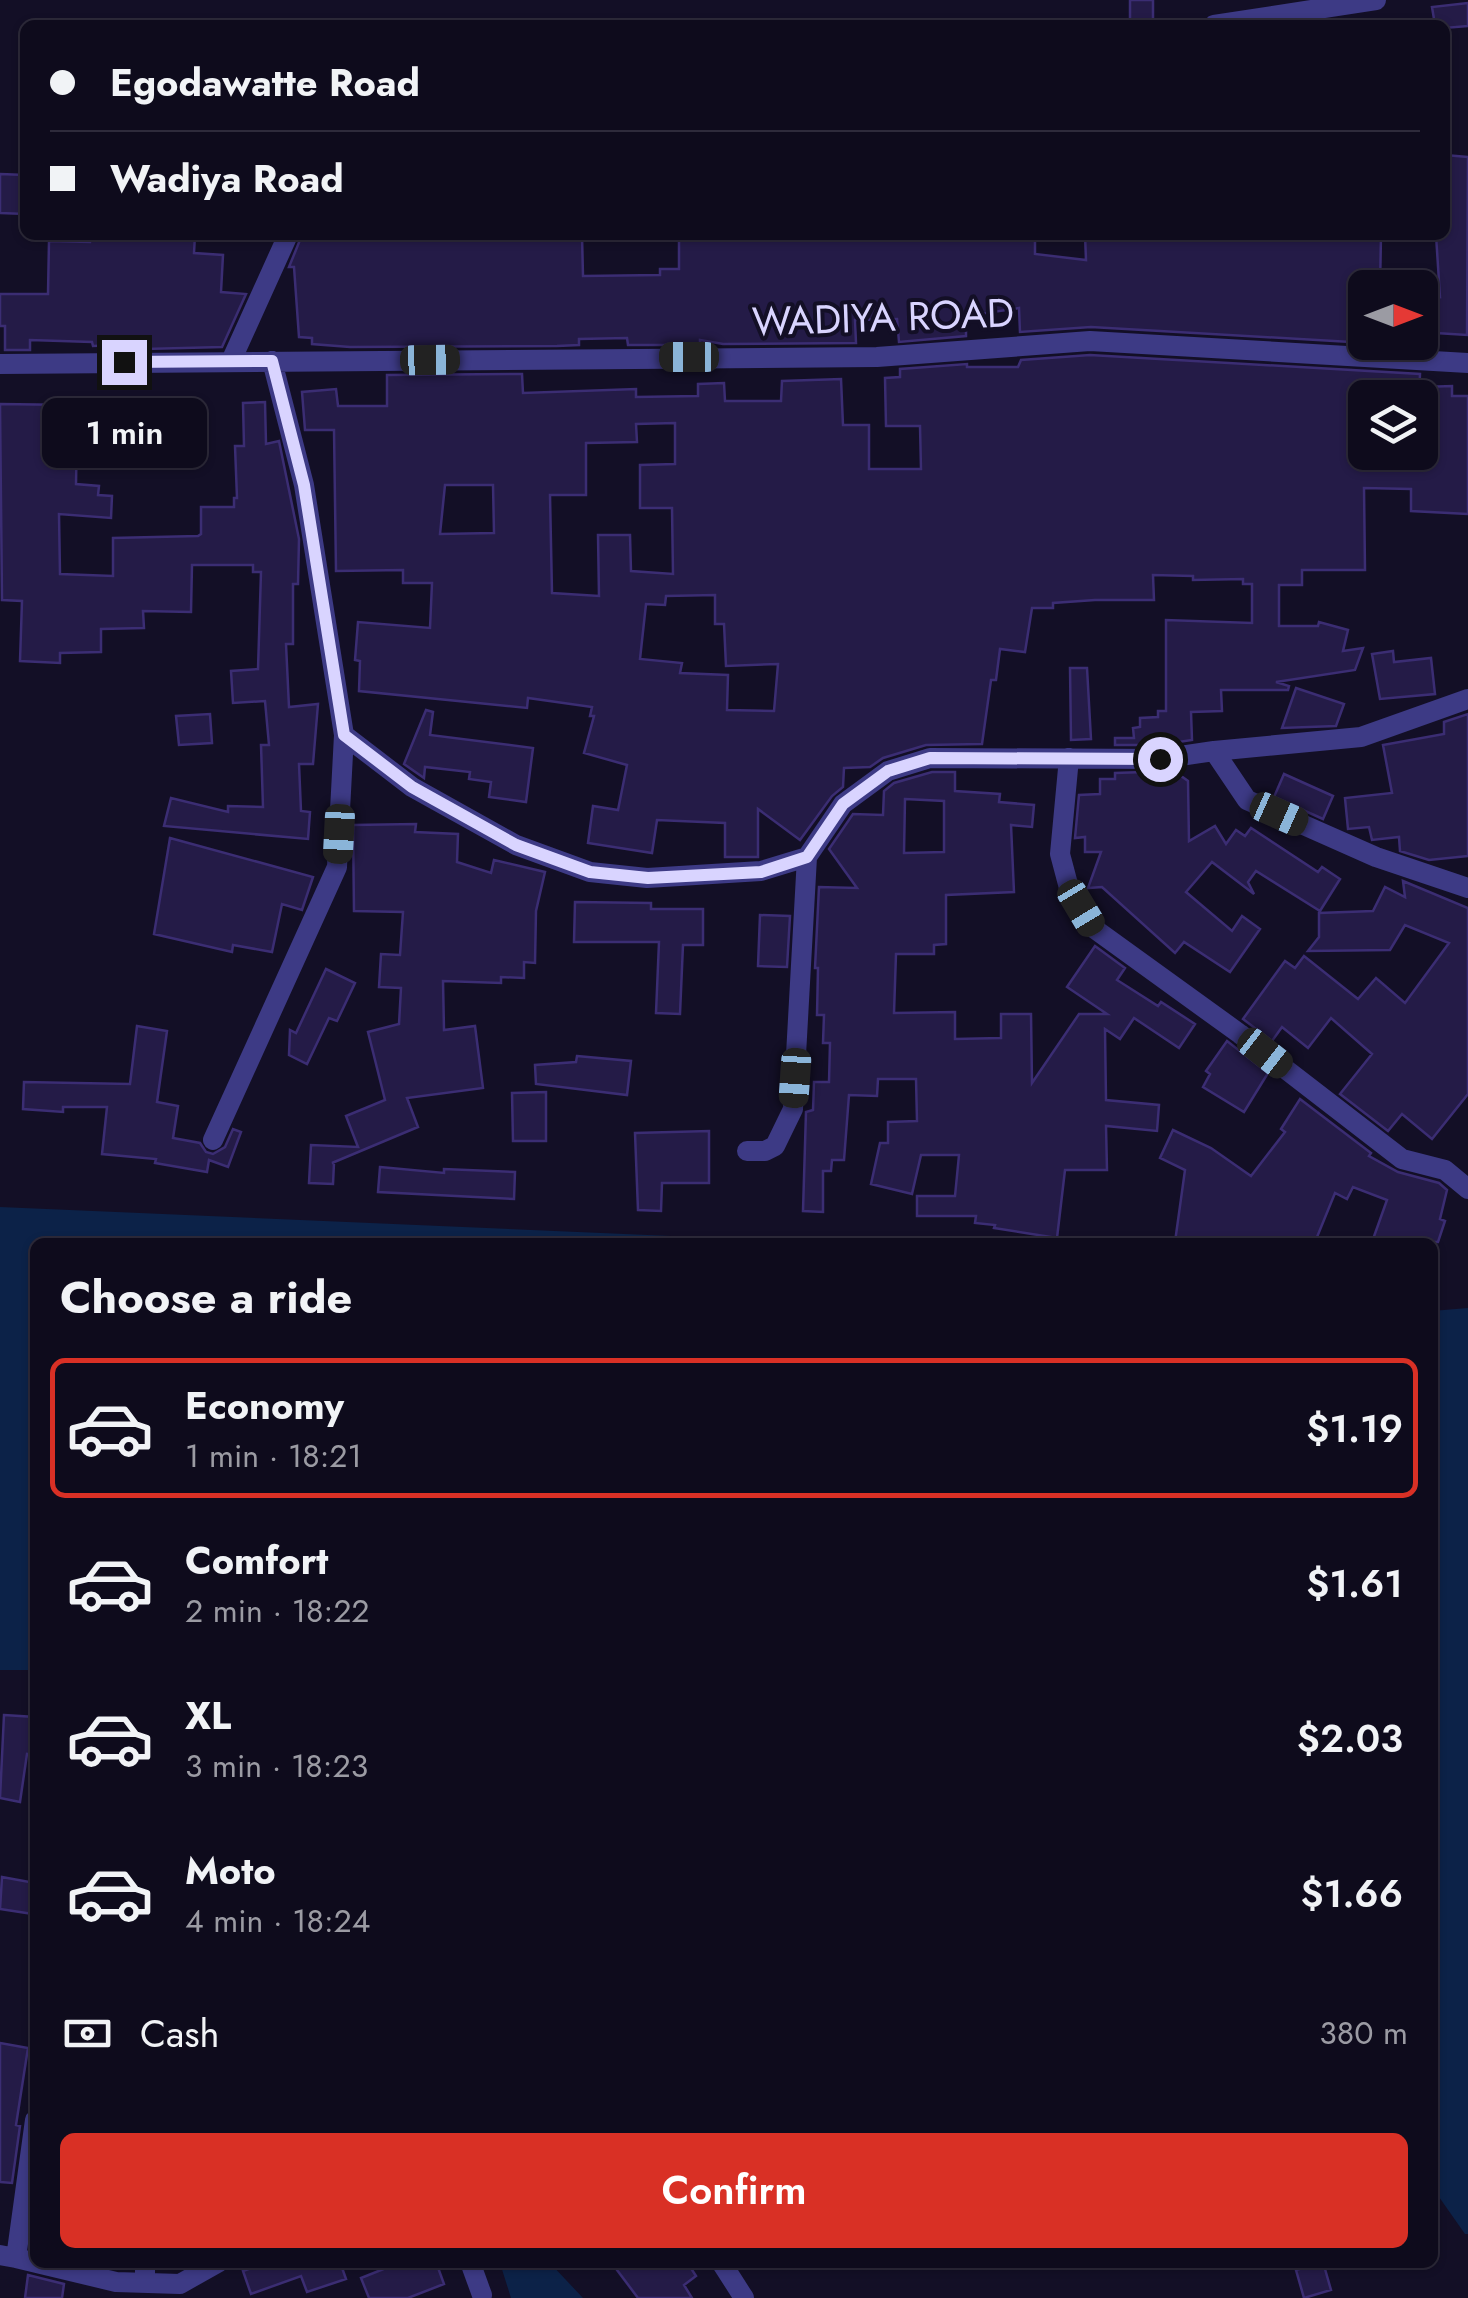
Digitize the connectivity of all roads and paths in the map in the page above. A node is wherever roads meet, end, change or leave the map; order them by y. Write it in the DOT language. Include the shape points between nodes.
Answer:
graph roads {
  1 [pos="1376,0"];
  2 [pos="1246,20"];
  3 [pos="286,240"];
  4 [pos="272,361"];
  5 [pos="231,362"];
  6 [pos="0,364"];
  7 [pos="1468,364"];
  8 [pos="1468,699"];
  9 [pos="344,735"];
  10 [pos="1214,750"];
  11 [pos="1068,758"];
  12 [pos="807,857"];
  13 [pos="1468,888"];
  14 [pos="213,1140"];
  15 [pos="746,1151"];
  16 [pos="1468,1189"];
  17 [pos="30,2145"];
  18 [pos="8,2256"];
  19 [pos="58,2268"];
  20 [pos="211,2268"];
  21 [pos="472,2268"];
  22 [pos="726,2268"];
  23 [pos="145,2273"];
  24 [pos="178,2291"];
  25 [pos="482,2295"];
  26 [pos="744,2298"];
  1 -- 2 [label="street"];
  3 -- 5 [label="street"];
  4 -- 5 [label="street, WADIYA ROAD"];
  4 -- 7 [label="street, WADIYA ROAD" via="878,357 1090,341"];
  4 -- 9 [label="street" via="304,485"];
  5 -- 6 [label="street, WADIYA ROAD"];
  8 -- 10 [label="street" via="1362,737"];
  9 -- 12 [label="street" via="412,787 498,835 590,872 648,878 761,872"];
  9 -- 14 [label="street" via="337,867"];
  10 -- 11 [label="street" via="1160,759"];
  10 -- 13 [label="street" via="1246,800 1376,857"];
  11 -- 12 [label="street" via="930,758 888,771 843,804"];
  11 -- 16 [label="street" via="1060,854 1092,926 1402,1159 1445,1170"];
  12 -- 15 [label="street" via="793,1109 775,1146"];
  17 -- 18 [label="street"];
  19 -- 23 [label="street" via="116,2282"];
  20 -- 24 [label="street"];
  21 -- 25 [label="street"];
  22 -- 26 [label="street"];
  23 -- 24 [label="street"];
}
